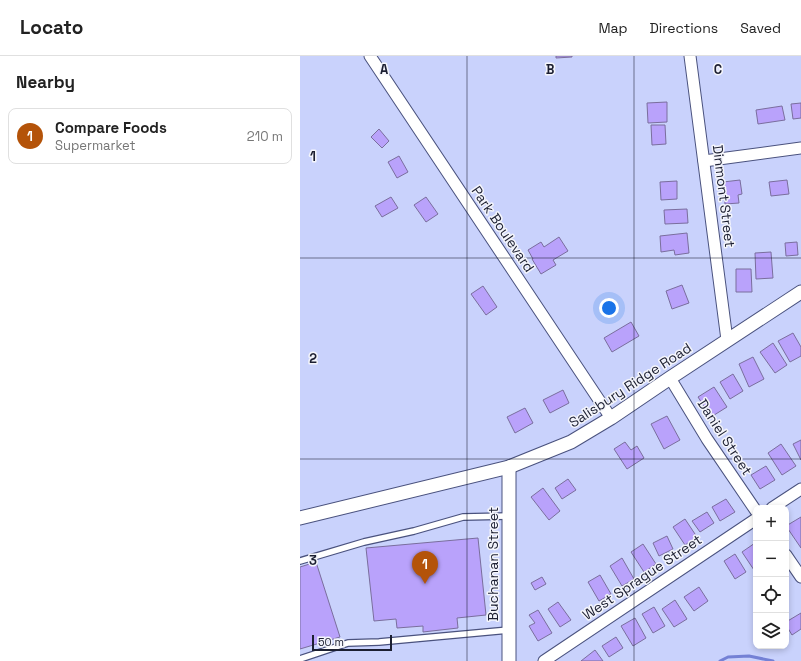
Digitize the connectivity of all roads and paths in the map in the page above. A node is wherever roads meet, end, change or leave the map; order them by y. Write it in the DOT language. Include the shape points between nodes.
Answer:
graph roads {
  1 [pos="370,56"];
  2 [pos="690,56"];
  3 [pos="801,148"];
  4 [pos="704,161"];
  5 [pos="801,292"];
  6 [pos="727,340"];
  7 [pos="670,378"];
  8 [pos="611,418"];
  9 [pos="509,467"];
  10 [pos="801,489"];
  11 [pos="777,505"];
  12 [pos="753,507"];
  13 [pos="509,516"];
  14 [pos="300,518"];
  15 [pos="753,521"];
  16 [pos="789,559"];
  17 [pos="300,561"];
  18 [pos="801,577"];
  19 [pos="509,630"];
  20 [pos="300,659"];
  21 [pos="510,661"];
  22 [pos="544,661"];
  1 -- 8 [label="street, Park Boulevard"];
  2 -- 4 [label="street, Dinmont Street"];
  3 -- 4 [label="street"];
  4 -- 6 [label="street, Dinmont Street"];
  5 -- 6 [label="street, Salisbury Ridge Road"];
  6 -- 7 [label="street, Salisbury Ridge Road"];
  7 -- 8 [label="street, Salisbury Ridge Road"];
  7 -- 12 [label="street, Daniel Street"];
  8 -- 9 [label="street, Salisbury Ridge Road" via="571,442"];
  9 -- 13 [label="street, Buchanan Street"];
  9 -- 14 [label="street, Salisbury Ridge Road"];
  10 -- 11 [label="street"];
  13 -- 17 [label="lane" via="463,517"];
  13 -- 19 [label="street, Buchanan Street"];
  15 -- 22 [label="street, West Sprague Street"];
  16 -- 18 [label="street"];
  19 -- 20 [label="lane" via="348,643"];
  19 -- 21 [label="street, Buchanan Street"];
}
